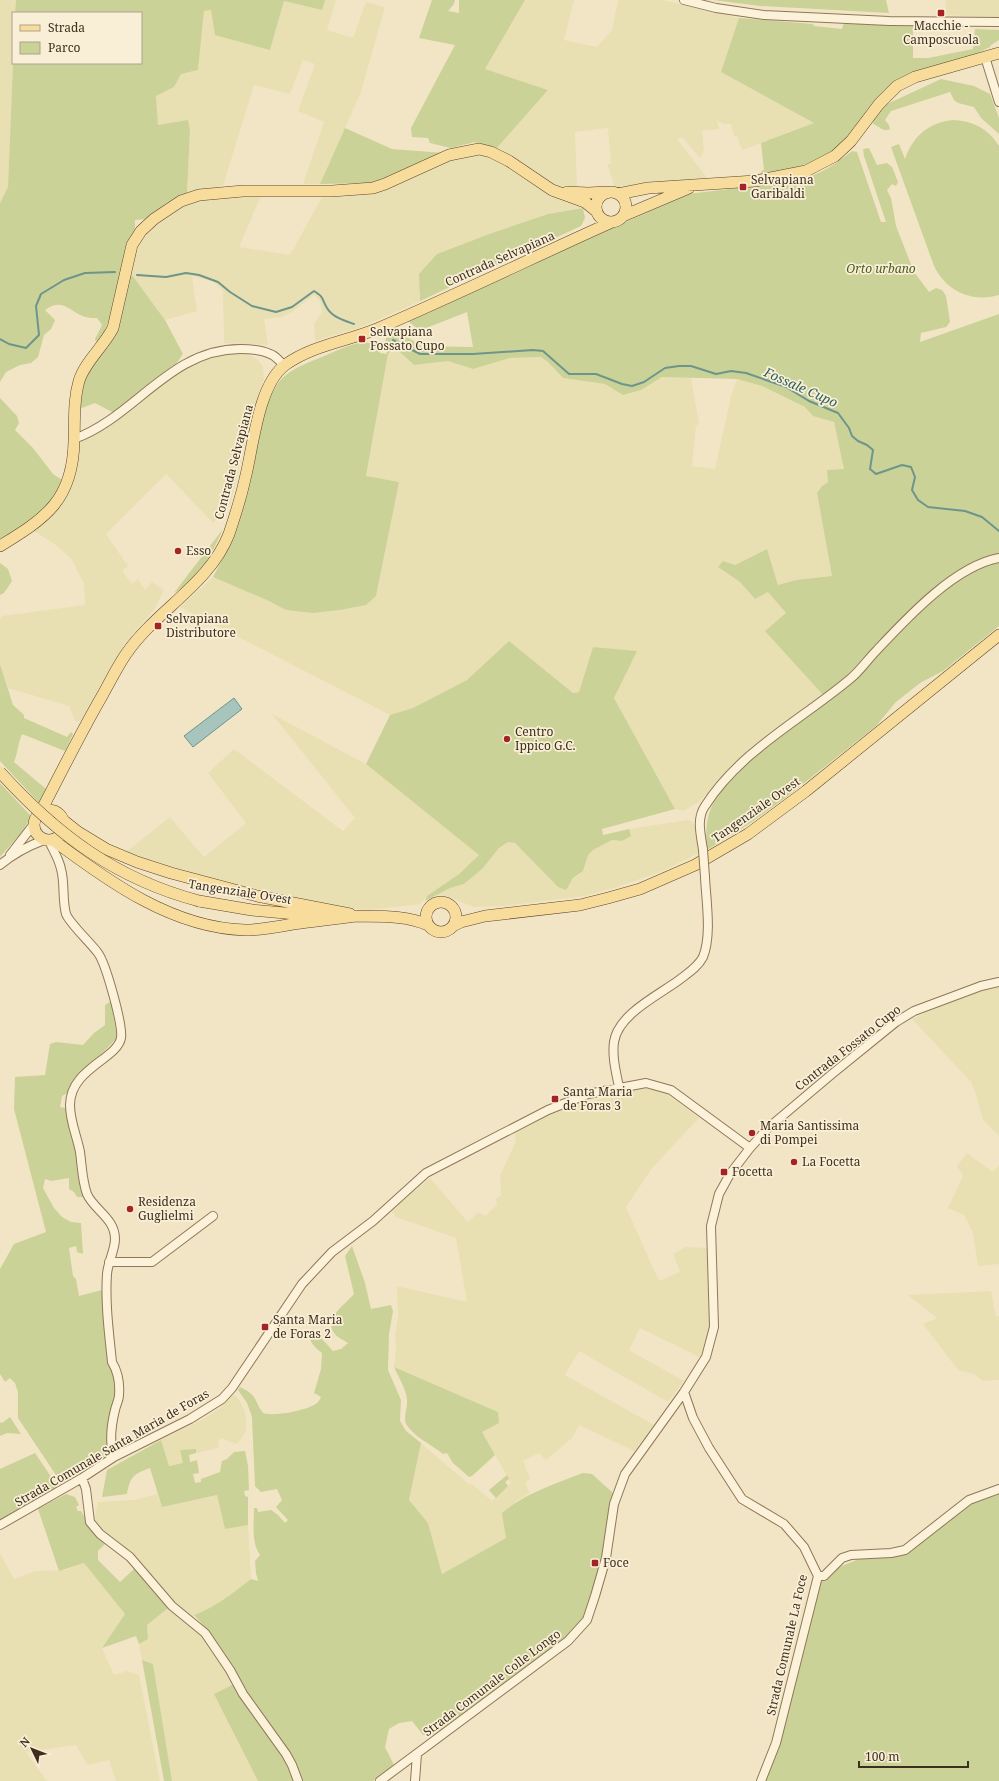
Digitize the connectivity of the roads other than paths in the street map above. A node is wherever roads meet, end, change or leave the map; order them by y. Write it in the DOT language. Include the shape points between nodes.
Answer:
graph roads {
  1 [pos="684,0"];
  2 [pos="998,23"];
  3 [pos="999,48"];
  4 [pos="999,53"];
  5 [pos="985,57"];
  6 [pos="999,102"];
  7 [pos="700,184"];
  8 [pos="552,190"];
  9 [pos="613,193"];
  10 [pos="596,213"];
  11 [pos="623,216"];
  12 [pos="612,222"];
  13 [pos="572,240"];
  14 [pos="284,365"];
  15 [pos="74,439"];
  16 [pos="0,546"];
  17 [pos="999,558"];
  18 [pos="997,637"];
  19 [pos="0,772"];
  20 [pos="58,778"];
  21 [pos="40,813"];
  22 [pos="62,817"];
  23 [pos="34,824"];
  24 [pos="49,840"];
  25 [pos="7,859"];
  26 [pos="0,865"];
  27 [pos="428,909"];
  28 [pos="454,909"];
  29 [pos="356,916"];
  30 [pos="485,916"];
  31 [pos="398,918"];
  32 [pos="428,925"];
  33 [pos="453,926"];
  34 [pos="999,982"];
  35 [pos="619,1087"];
  36 [pos="750,1148"];
  37 [pos="213,1216"];
  38 [pos="109,1262"];
  39 [pos="684,1392"];
  40 [pos="114,1457"];
  41 [pos="82,1478"];
  42 [pos="999,1489"];
  43 [pos="0,1525"];
  44 [pos="818,1576"];
  45 [pos="416,1754"];
  46 [pos="298,1781"];
  47 [pos="380,1781"];
  48 [pos="415,1781"];
  49 [pos="761,1781"];
  1 -- 2 [label="street" via="764,15"];
  3 -- 5 [label="main road"];
  4 -- 5 [label="main road"];
  5 -- 6 [label="street"];
  5 -- 7 [label="main road" via="915,77 897,86 879,104 851,142 835,156 806,171 755,181"];
  7 -- 9 [label="main road"];
  7 -- 11 [label="main road"];
  8 -- 9 [label="main road"];
  8 -- 10 [label="main road" via="585,202"];
  8 -- 15 [label="main road" via="509,161 479,149 449,155 373,188 332,191 243,191 199,195 181,201 154,219 141,231 132,246 113,328 79,379 74,406"];
  9 -- 10 [label="main road" via="602,194 598,199"];
  9 -- 11 [label="main road" via="626,204"];
  10 -- 12 [label="main road" via="604,221"];
  10 -- 13 [label="main road, Contrada Selvapiana"];
  11 -- 12 [label="main road"];
  12 -- 13 [label="main road, Contrada Selvapiana"];
  13 -- 14 [label="main road, Contrada Selvapiana" via="377,329 302,354"];
  14 -- 15 [label="street" via="271,354 247,349 225,349 210,353 170,373 118,415 93,431"];
  14 -- 20 [label="main road, Contrada Selvapiana" via="270,383 259,415 246,479 228,535 217,557 204,574 164,611 127,653"];
  15 -- 16 [label="main road" via="70,474 56,504 35,524"];
  17 -- 35 [label="street, bridge" via="970,569 936,593 896,630 852,678 812,710 757,748 715,791 699,817 703,850 706,946 697,967 647,1001 620,1027 614,1040 614,1063"];
  18 -- 30 [label="main road, Tangenziale Ovest" via="806,791 748,834 696,865 640,889 580,905"];
  19 -- 29 [label="main road, Tangenziale Ovest, bridge" via="53,825 83,849 143,883 199,901 252,910 306,916"];
  20 -- 21 [label="main road, Contrada Selvapiana"];
  20 -- 22 [label="main road, Contrada Selvapiana" via="56,794"];
  21 -- 22 [label="main road" via="51,810"];
  21 -- 23 [label="main road"];
  22 -- 24 [label="main road" via="63,832"];
  22 -- 29 [label="main road" via="78,832 106,849 137,862 257,896"];
  23 -- 24 [label="main road" via="36,834"];
  23 -- 25 [label="street"];
  24 -- 25 [label="street"];
  24 -- 29 [label="main road" via="90,868 152,904 179,916 228,929 262,929"];
  24 -- 38 [label="street" via="61,869 67,915 100,955 120,1026 121,1038 115,1048 80,1077 73,1088 70,1103 70,1114 88,1194 110,1221 115,1239"];
  25 -- 26 [label="street"];
  27 -- 28 [label="main road" via="435,903 443,902"];
  27 -- 31 [label="main road, Tangenziale Ovest"];
  27 -- 32 [label="main road" via="425,917"];
  28 -- 30 [label="main road, Tangenziale Ovest"];
  28 -- 33 [label="main road" via="456,918"];
  29 -- 31 [label="main road, Tangenziale Ovest"];
  30 -- 33 [label="main road, Tangenziale Ovest"];
  31 -- 32 [label="main road, Tangenziale Ovest"];
  32 -- 33 [label="main road" via="440,933"];
  34 -- 36 [label="street, Contrada Fossato Cupo" via="981,986 914,1011 896,1022 768,1128"];
  35 -- 36 [label="street, Strada Comunale Santa Maria de Foras" via="646,1083 671,1090"];
  35 -- 40 [label="street, Strada Comunale Santa Maria de Foras" via="588,1094 548,1110 426,1173 373,1221 332,1252 302,1284 222,1399 190,1419"];
  36 -- 39 [label="street, Strada Comunale Colle Longo" via="730,1174 719,1194 711,1226 714,1327 706,1357"];
  37 -- 38 [label="street" via="152,1262"];
  38 -- 40 [label="street" via="107,1307 112,1362 117,1372 119,1397 111,1437"];
  39 -- 44 [label="street, Strada Comunale La Foce" via="693,1418 709,1448 742,1499 784,1524 804,1547"];
  39 -- 45 [label="street, Strada Comunale Colle Longo" via="626,1474 614,1504 606,1558 587,1620 568,1641"];
  40 -- 41 [label="street, Strada Comunale Santa Maria de Foras"];
  41 -- 43 [label="street, Strada Comunale Santa Maria de Foras"];
  41 -- 46 [label="street" via="90,1522 100,1534 130,1557 172,1606 205,1633 243,1694 286,1754"];
  42 -- 44 [label="street" via="968,1500 905,1550 851,1555 842,1558 824,1576"];
  44 -- 49 [label="street, Strada Comunale La Foce" via="776,1743"];
  45 -- 47 [label="street, Strada Comunale Colle Longo"];
  45 -- 48 [label="street"];
}
